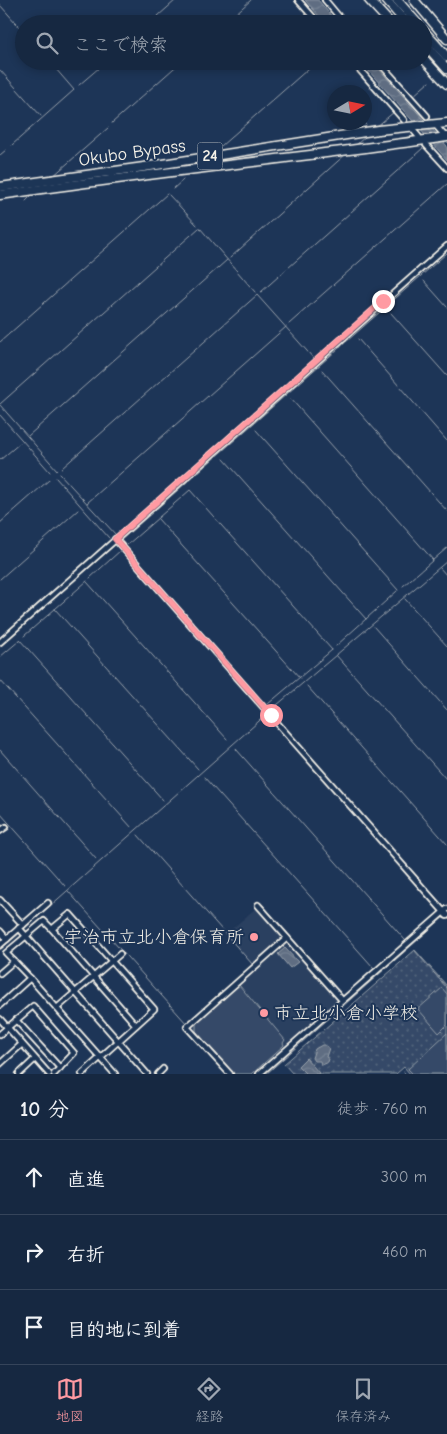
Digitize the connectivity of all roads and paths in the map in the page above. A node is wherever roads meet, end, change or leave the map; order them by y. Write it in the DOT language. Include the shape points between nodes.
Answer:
graph roads {
  1 [pos="298,0"];
  2 [pos="325,0"];
  3 [pos="369,0"];
  4 [pos="386,0"];
  5 [pos="397,0"];
  6 [pos="414,0"];
  7 [pos="311,15"];
  8 [pos="338,15"];
  9 [pos="383,15"];
  10 [pos="399,15"];
  11 [pos="410,15"];
  12 [pos="426,15"];
  13 [pos="433,24"];
  14 [pos="447,39"];
  15 [pos="432,40"];
  16 [pos="447,44"];
  17 [pos="432,52"];
  18 [pos="447,57"];
  19 [pos="432,68"];
  20 [pos="447,69"];
  21 [pos="360,70"];
  22 [pos="386,70"];
  23 [pos="447,84"];
  24 [pos="447,118"];
  25 [pos="431,122"];
  26 [pos="447,123"];
  27 [pos="410,125"];
  28 [pos="444,136"];
  29 [pos="423,141"];
  30 [pos="447,168"];
  31 [pos="0,187"];
  32 [pos="0,195"];
  33 [pos="447,246"];
  34 [pos="118,541"];
  35 [pos="0,642"];
  36 [pos="6,827"];
  37 [pos="0,831"];
  38 [pos="0,900"];
  39 [pos="48,903"];
  40 [pos="258,905"];
  41 [pos="446,912"];
  42 [pos="21,927"];
  43 [pos="52,929"];
  44 [pos="0,931"];
  45 [pos="26,936"];
  46 [pos="287,938"];
  47 [pos="7,939"];
  48 [pos="0,945"];
  49 [pos="120,954"];
  50 [pos="14,961"];
  51 [pos="112,961"];
  52 [pos="0,973"];
  53 [pos="94,976"];
  54 [pos="30,978"];
  55 [pos="75,993"];
  56 [pos="342,1000"];
  57 [pos="0,1005"];
  58 [pos="57,1008"];
  59 [pos="0,1019"];
  60 [pos="16,1020"];
  61 [pos="136,1025"];
  62 [pos="8,1028"];
  63 [pos="0,1034"];
  64 [pos="118,1041"];
  65 [pos="22,1044"];
  66 [pos="100,1057"];
  67 [pos="35,1059"];
  68 [pos="0,1064"];
  69 [pos="60,1068"];
  70 [pos="163,1069"];
  71 [pos="19,1074"];
  72 [pos="49,1074"];
  73 [pos="54,1074"];
  74 [pos="82,1074"];
  75 [pos="115,1074"];
  76 [pos="147,1074"];
  77 [pos="158,1074"];
  78 [pos="230,1074"];
  79 [pos="259,1074"];
  1 -- 7 [label="street"];
  2 -- 8 [label="street"];
  3 -- 9 [label="highway"];
  4 -- 10 [label="highway"];
  5 -- 11 [label="highway"];
  6 -- 12 [label="highway"];
  13 -- 14 [label="highway"];
  13 -- 16 [label="highway"];
  15 -- 18 [label="highway"];
  17 -- 20 [label="highway"];
  19 -- 23 [label="highway"];
  21 -- 27 [label="street"];
  22 -- 25 [label="street"];
  24 -- 25 [label="highway"];
  25 -- 26 [label="highway, Okubo Bypass / 24"];
  25 -- 27 [label="highway, Okubo Bypass / 24"];
  25 -- 28 [label="street"];
  27 -- 29 [label="street"];
  27 -- 31 [label="highway, Okubo Bypass / 24"];
  28 -- 29 [label="highway, Okubo Bypass / 24"];
  29 -- 30 [label="street"];
  29 -- 32 [label="highway, Okubo Bypass / 24" via="159,172"];
  33 -- 34 [label="street"];
  34 -- 35 [label="street" via="16,632"];
  34 -- 41 [label="street"];
  36 -- 37 [label="street"];
  38 -- 42 [label="street"];
  39 -- 42 [label="street"];
  40 -- 46 [label="street"];
  41 -- 56 [label="street"];
  42 -- 45 [label="street"];
  42 -- 47 [label="street"];
  43 -- 45 [label="street" via="44,921"];
  43 -- 51 [label="street" via="70,914"];
  43 -- 53 [label="street"];
  44 -- 47 [label="street"];
  45 -- 50 [label="street" via="6,953"];
  45 -- 55 [label="street"];
  46 -- 56 [label="street"];
  46 -- 78 [label="street" via="187,1027"];
  47 -- 48 [label="street"];
  49 -- 51 [label="street"];
  50 -- 52 [label="street"];
  50 -- 54 [label="street"];
  51 -- 53 [label="street"];
  51 -- 61 [label="street" via="154,1009"];
  53 -- 55 [label="street"];
  53 -- 61 [label="street"];
  54 -- 57 [label="street"];
  54 -- 58 [label="street"];
  55 -- 58 [label="street"];
  55 -- 64 [label="street"];
  56 -- 79 [label="street" via="279,1061"];
  58 -- 66 [label="street"];
  59 -- 62 [label="street"];
  60 -- 62 [label="street"];
  60 -- 69 [label="street"];
  60 -- 69 [label="street" via="33,1006 74,1052"];
  61 -- 64 [label="street"];
  62 -- 63 [label="street"];
  62 -- 65 [label="street"];
  64 -- 66 [label="street"];
  64 -- 76 [label="street"];
  65 -- 67 [label="street"];
  65 -- 68 [label="street"];
  66 -- 74 [label="street"];
  66 -- 75 [label="street"];
  67 -- 71 [label="street"];
  67 -- 72 [label="street"];
  69 -- 73 [label="street"];
  70 -- 77 [label="street"];
}
